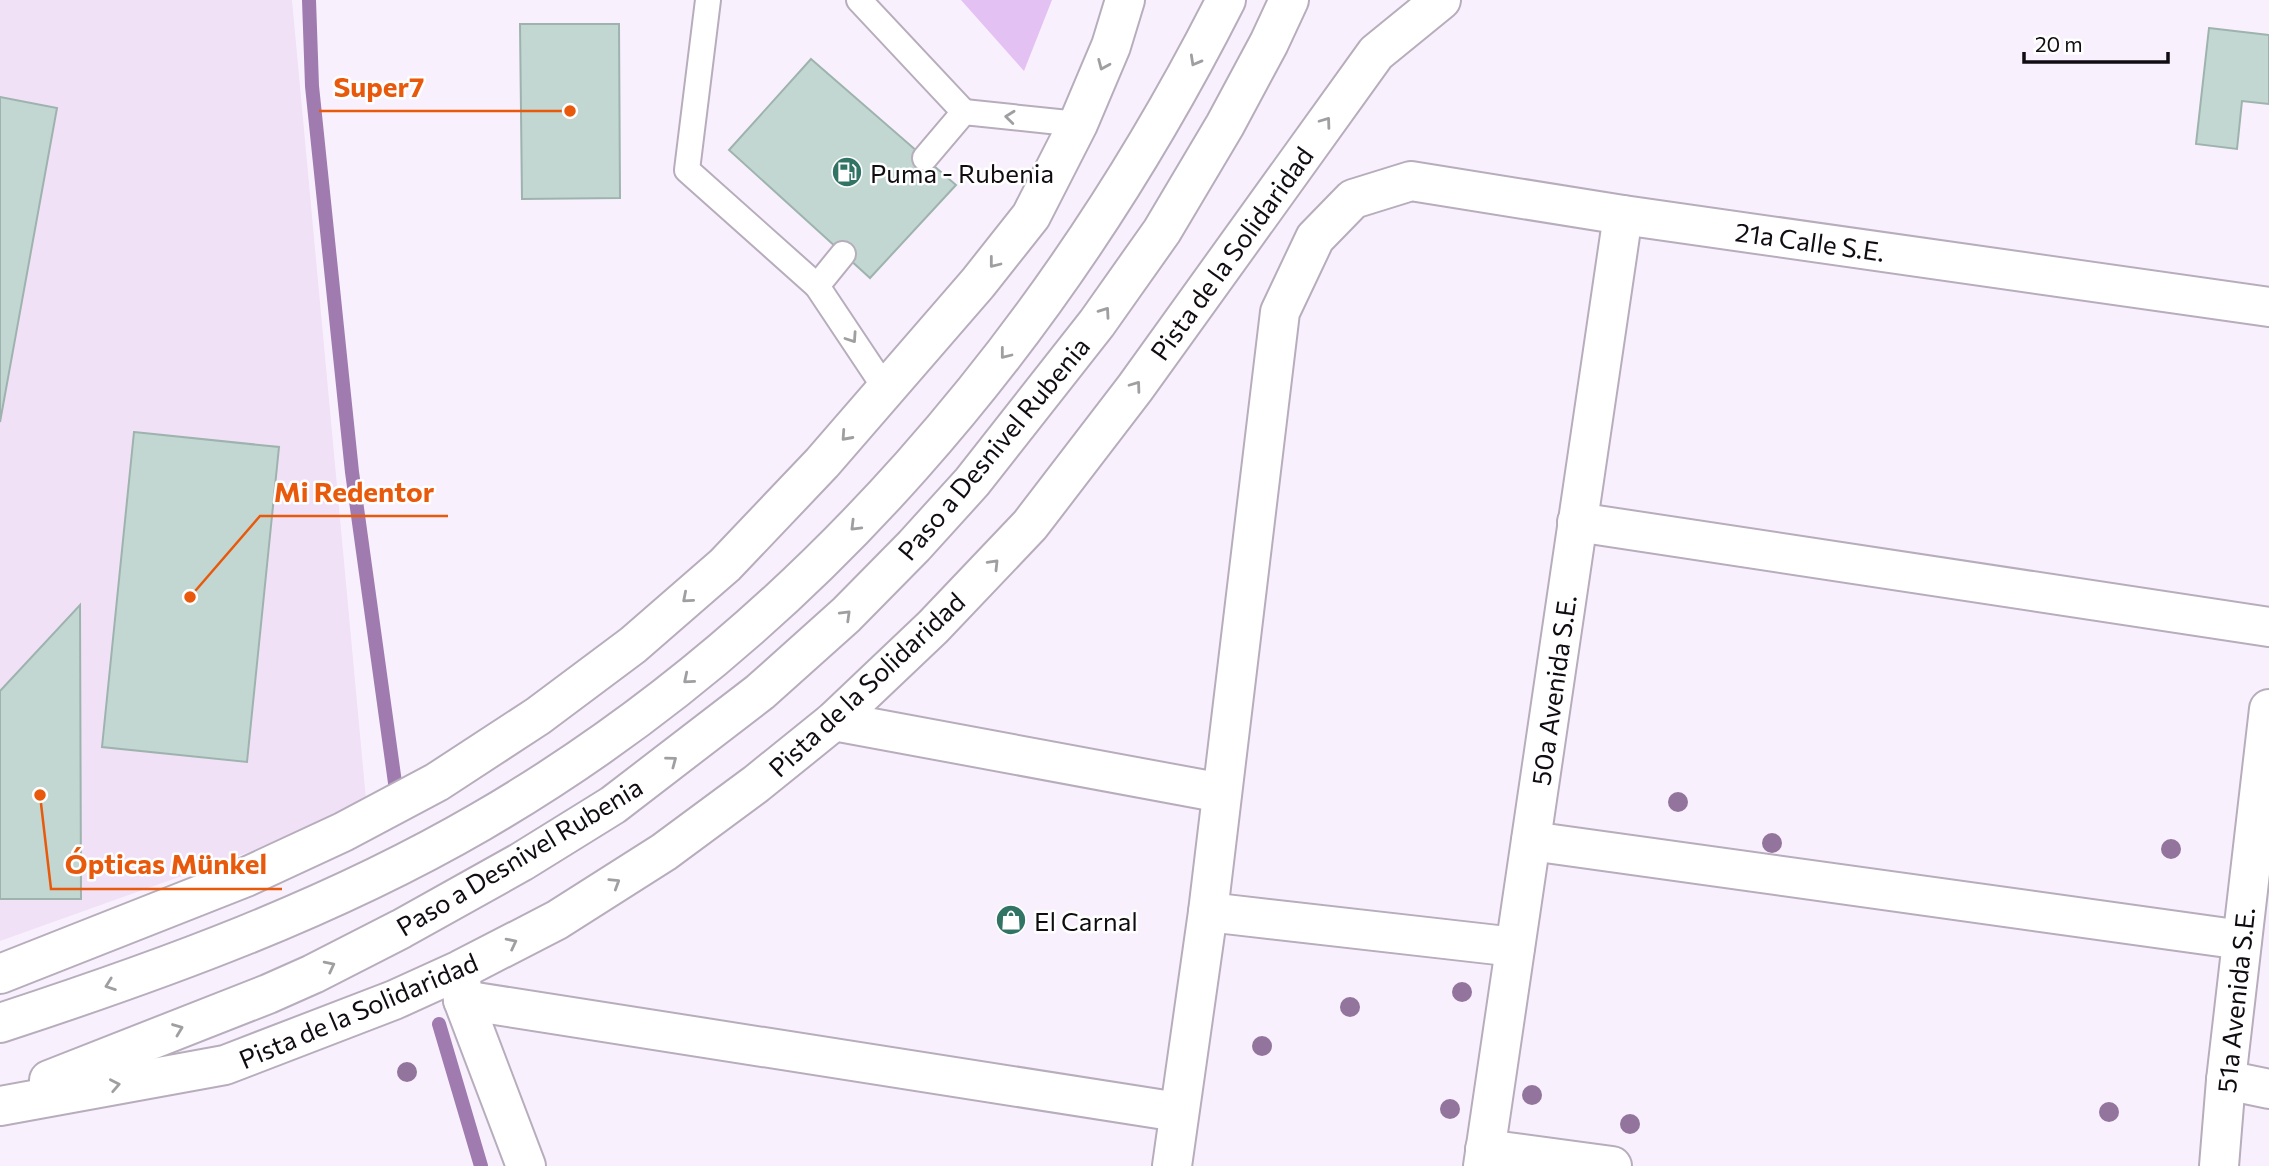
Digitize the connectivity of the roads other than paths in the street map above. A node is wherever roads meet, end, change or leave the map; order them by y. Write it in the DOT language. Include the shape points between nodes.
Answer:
graph roads {
  1 [pos="708,0"];
  2 [pos="859,0"];
  3 [pos="1125,0"];
  4 [pos="1226,0"];
  5 [pos="1289,0"];
  6 [pos="1441,0"];
  7 [pos="964,112"];
  8 [pos="1078,124"];
  9 [pos="925,158"];
  10 [pos="1623,215"];
  11 [pos="843,254"];
  12 [pos="817,286"];
  13 [pos="2269,307"];
  14 [pos="887,391"];
  15 [pos="1577,522"];
  16 [pos="2269,627"];
  17 [pos="2269,709"];
  18 [pos="834,720"];
  19 [pos="1222,793"];
  20 [pos="1531,841"];
  21 [pos="1208,912"];
  22 [pos="2242,940"];
  23 [pos="1515,947"];
  24 [pos="0,974"];
  25 [pos="461,985"];
  26 [pos="268,994"];
  27 [pos="0,1023"];
  28 [pos="2226,1080"];
  29 [pos="2269,1089"];
  30 [pos="0,1099"];
  31 [pos="0,1106"];
  32 [pos="1178,1112"];
  33 [pos="1484,1157"];
  34 [pos="526,1166"];
  35 [pos="1172,1166"];
  36 [pos="1612,1166"];
  37 [pos="2219,1166"];
  1 -- 12 [label="lane" via="687,170"];
  2 -- 7 [label="lane"];
  3 -- 8 [label="main road, one-way"];
  4 -- 27 [label="main road, Paso a Desnivel Rubenia, one-way" via="1159,125 1020,334 970,399 877,504 742,634 599,747 478,823 358,886 243,936"];
  26 -- 5 [label="main road, Paso a Desnivel Rubenia, one-way" via="401,929 613,804 760,692 846,615 972,482 1097,323 1163,231 1238,102"];
  18 -- 6 [label="main road, Pista de la Solidaridad, one-way" via="933,627 1030,526 1376,53"];
  8 -- 7 [label="lane, one-way"];
  7 -- 9 [label="lane"];
  8 -- 14 [label="main road, one-way" via="1031,215"];
  10 -- 13 [label="main road, 21a Calle S.E."];
  10 -- 15 [label="main road, 50a Avenida S.E."];
  10 -- 19 [label="main road, 21a Calle S.E." via="1411,181 1353,199 1315,238 1280,312"];
  11 -- 12 [label="lane"];
  12 -- 14 [label="lane, one-way"];
  14 -- 24 [label="main road, one-way" via="725,565 633,645 538,716 437,782 343,831 246,877"];
  15 -- 16 [label="main road"];
  15 -- 20 [label="main road, 50a Avenida S.E."];
  17 -- 22 [label="main road, 51a Avenida S.E."];
  18 -- 19 [label="main road"];
  25 -- 18 [label="main road, Pista de la Solidaridad, one-way" via="664,852"];
  19 -- 21 [label="main road"];
  20 -- 22 [label="main road"];
  20 -- 23 [label="main road, 50a Avenida S.E."];
  21 -- 23 [label="main road"];
  21 -- 32 [label="main road"];
  22 -- 28 [label="main road, 51a Avenida S.E."];
  23 -- 33 [label="main road, 50a Avenida S.E."];
  31 -- 25 [label="main road, Pista de la Solidaridad, one-way" via="225,1065 394,1000"];
  25 -- 32 [label="main road"];
  25 -- 34 [label="main road"];
  30 -- 26 [label="main road, Pista de la Solidaridad, one-way"];
  28 -- 29 [label="main road"];
  28 -- 37 [label="main road, 51a Avenida S.E."];
  32 -- 35 [label="main road"];
  33 -- 36 [label="main road"];
}
